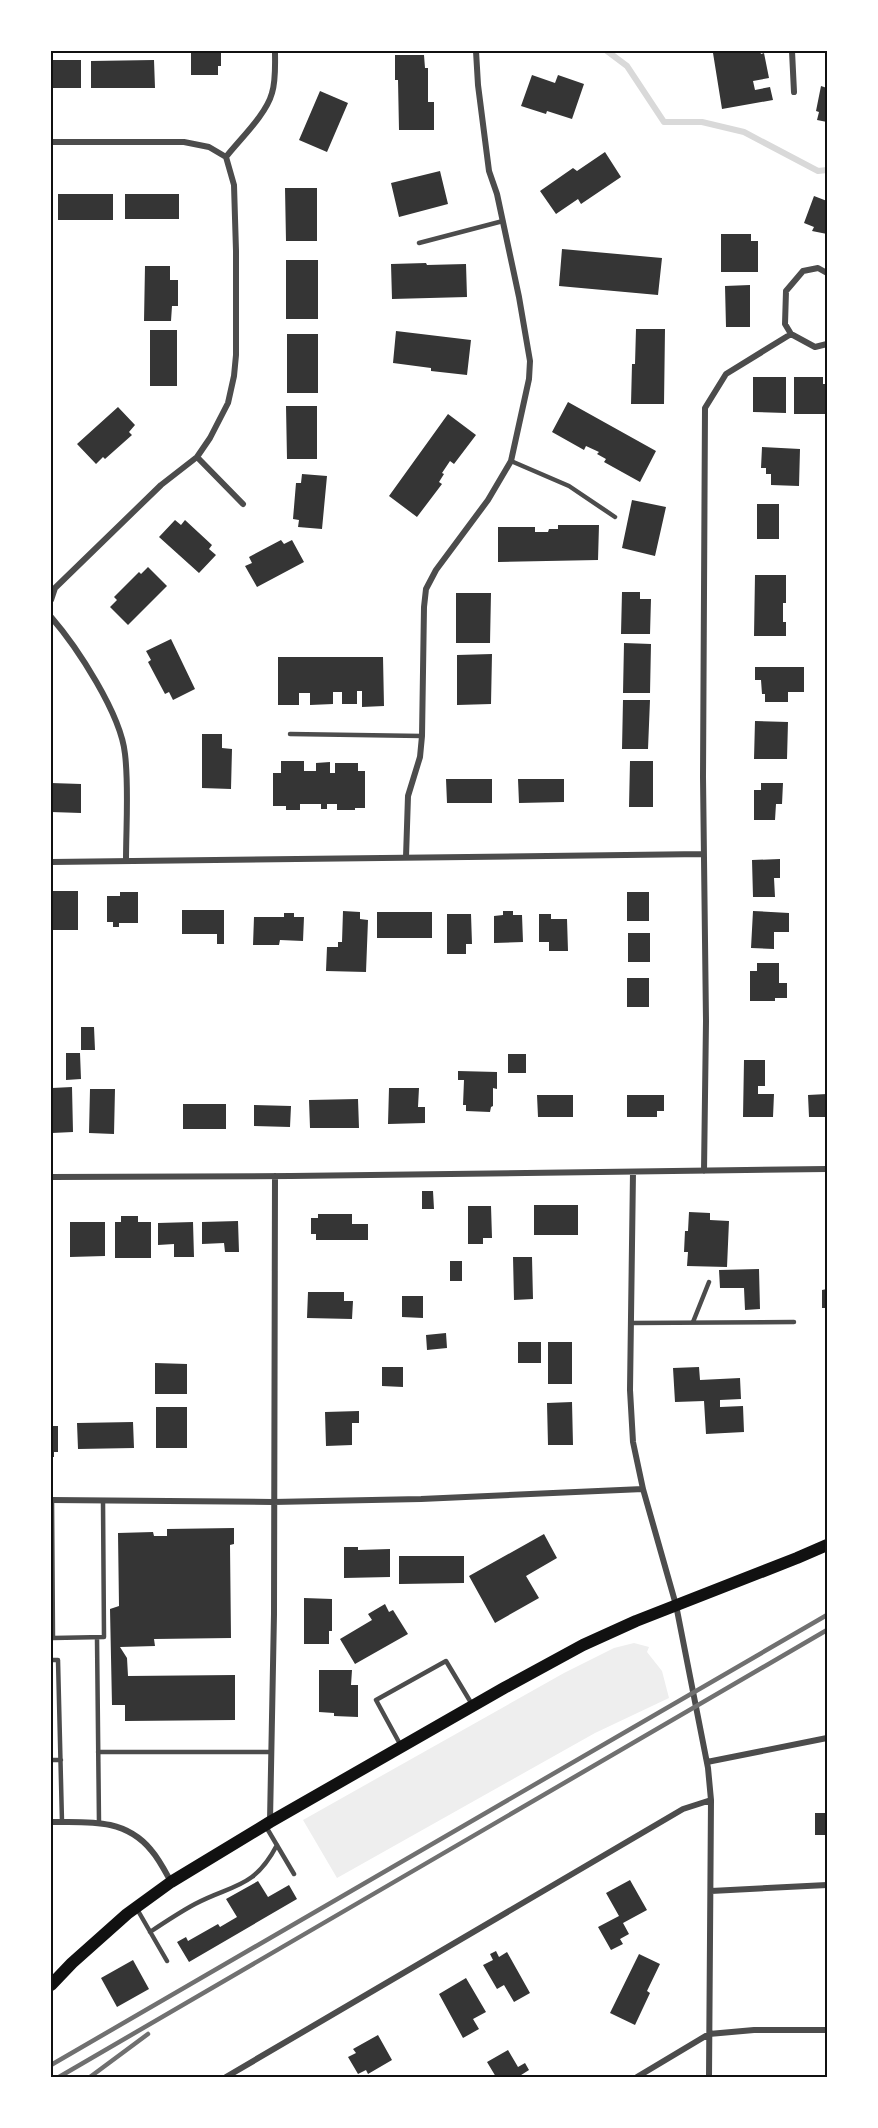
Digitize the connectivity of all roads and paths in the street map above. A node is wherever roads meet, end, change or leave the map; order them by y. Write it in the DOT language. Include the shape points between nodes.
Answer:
graph roads {
  1 [pos="275,51"];
  2 [pos="476,51"];
  3 [pos="792,51"];
  4 [pos="794,92"];
  5 [pos="51,142"];
  6 [pos="226,157"];
  7 [pos="503,222"];
  8 [pos="419,243"];
  9 [pos="827,273"];
  10 [pos="791,334"];
  11 [pos="827,344"];
  12 [pos="197,457"];
  13 [pos="511,461"];
  14 [pos="243,504"];
  15 [pos="615,517"];
  16 [pos="51,600"];
  17 [pos="51,616"];
  18 [pos="290,734"];
  19 [pos="422,736"];
  20 [pos="704,854"];
  21 [pos="406,857"];
  22 [pos="126,861"];
  23 [pos="51,862"];
  24 [pos="827,1169"];
  25 [pos="704,1171"];
  26 [pos="633,1172"];
  27 [pos="275,1176"];
  28 [pos="51,1178"];
  29 [pos="709,1282"];
  30 [pos="693,1322"];
  31 [pos="794,1322"];
  32 [pos="631,1323"];
  33 [pos="643,1490"];
  34 [pos="52,1500"];
  35 [pos="103,1501"];
  36 [pos="273,1502"];
  37 [pos="827,1545"];
  38 [pos="676,1605"];
  39 [pos="97,1638"];
  40 [pos="51,1660"];
  41 [pos="473,1706"];
  42 [pos="827,1738"];
  43 [pos="402,1747"];
  44 [pos="98,1752"];
  45 [pos="271,1752"];
  46 [pos="51,1760"];
  47 [pos="61,1760"];
  48 [pos="706,1762"];
  49 [pos="711,1800"];
  50 [pos="51,1822"];
  51 [pos="62,1822"];
  52 [pos="99,1822"];
  53 [pos="268,1824"];
  54 [pos="277,1845"];
  55 [pos="294,1874"];
  56 [pos="171,1882"];
  57 [pos="827,1885"];
  58 [pos="711,1891"];
  59 [pos="136,1907"];
  60 [pos="150,1932"];
  61 [pos="167,1960"];
  62 [pos="51,1985"];
  63 [pos="827,2030"];
  64 [pos="709,2034"];
  65 [pos="226,2077"];
  66 [pos="637,2077"];
  67 [pos="709,2077"];
  1 -- 6 [label="street" via="272,94 260,116"];
  2 -- 7 [label="street" via="489,171"];
  3 -- 4 [label="street"];
  5 -- 6 [label="street" via="184,142 209,147"];
  6 -- 12 [label="street" via="234,185 234,376 228,403"];
  7 -- 8 [label="lane"];
  7 -- 13 [label="street" via="530,361"];
  9 -- 10 [label="street" via="818,268 803,271 786,291 785,324"];
  10 -- 11 [label="street" via="815,347"];
  10 -- 20 [label="street" via="726,374 705,408"];
  12 -- 14 [label="street"];
  12 -- 16 [label="street" via="161,485 63,580"];
  13 -- 15 [label="lane" via="569,486"];
  13 -- 19 [label="street" via="426,589"];
  17 -- 22 [label="street" via="119,726 126,754"];
  18 -- 19 [label="lane"];
  19 -- 21 [label="street" via="408,796"];
  20 -- 21 [label="street"];
  20 -- 25 [label="street"];
  21 -- 22 [label="street"];
  22 -- 23 [label="street"];
  24 -- 25 [label="street"];
  25 -- 26 [label="street"];
  26 -- 27 [label="street"];
  26 -- 32 [label="street"];
  27 -- 28 [label="street"];
  27 -- 36 [label="street"];
  29 -- 30 [label="lane"];
  30 -- 31 [label="lane"];
  30 -- 32 [label="lane"];
  32 -- 33 [label="street" via="633,1442"];
  33 -- 36 [label="street"];
  33 -- 38 [label="street"];
  34 -- 35 [label="street"];
  34 -- 39 [label="lane" via="53,1638"];
  35 -- 36 [label="street"];
  35 -- 39 [label="lane" via="104,1637"];
  36 -- 45 [label="street"];
  37 -- 38 [label="main road"];
  38 -- 41 [label="main road" via="583,1645"];
  38 -- 48 [label="street"];
  39 -- 44 [label="lane"];
  40 -- 47 [label="lane" via="58,1660"];
  41 -- 43 [label="main road"];
  41 -- 43 [label="lane" via="446,1661 376,1700"];
  42 -- 48 [label="street"];
  43 -- 53 [label="main road"];
  44 -- 45 [label="lane"];
  44 -- 52 [label="lane"];
  45 -- 53 [label="street"];
  46 -- 47 [label="lane"];
  47 -- 51 [label="lane"];
  48 -- 49 [label="street"];
  49 -- 58 [label="street"];
  49 -- 65 [label="street" via="683,1809"];
  50 -- 51 [label="street"];
  51 -- 52 [label="street"];
  52 -- 56 [label="street" via="123,1827 139,1837"];
  53 -- 54 [label="lane"];
  53 -- 56 [label="main road"];
  54 -- 55 [label="lane"];
  54 -- 60 [label="lane" via="267,1865 248,1881 195,1904"];
  56 -- 59 [label="main road"];
  57 -- 58 [label="street"];
  58 -- 64 [label="street"];
  59 -- 60 [label="lane"];
  59 -- 62 [label="main road"];
  60 -- 61 [label="lane"];
  63 -- 64 [label="street"];
  64 -- 66 [label="street"];
  64 -- 67 [label="street"];
}
